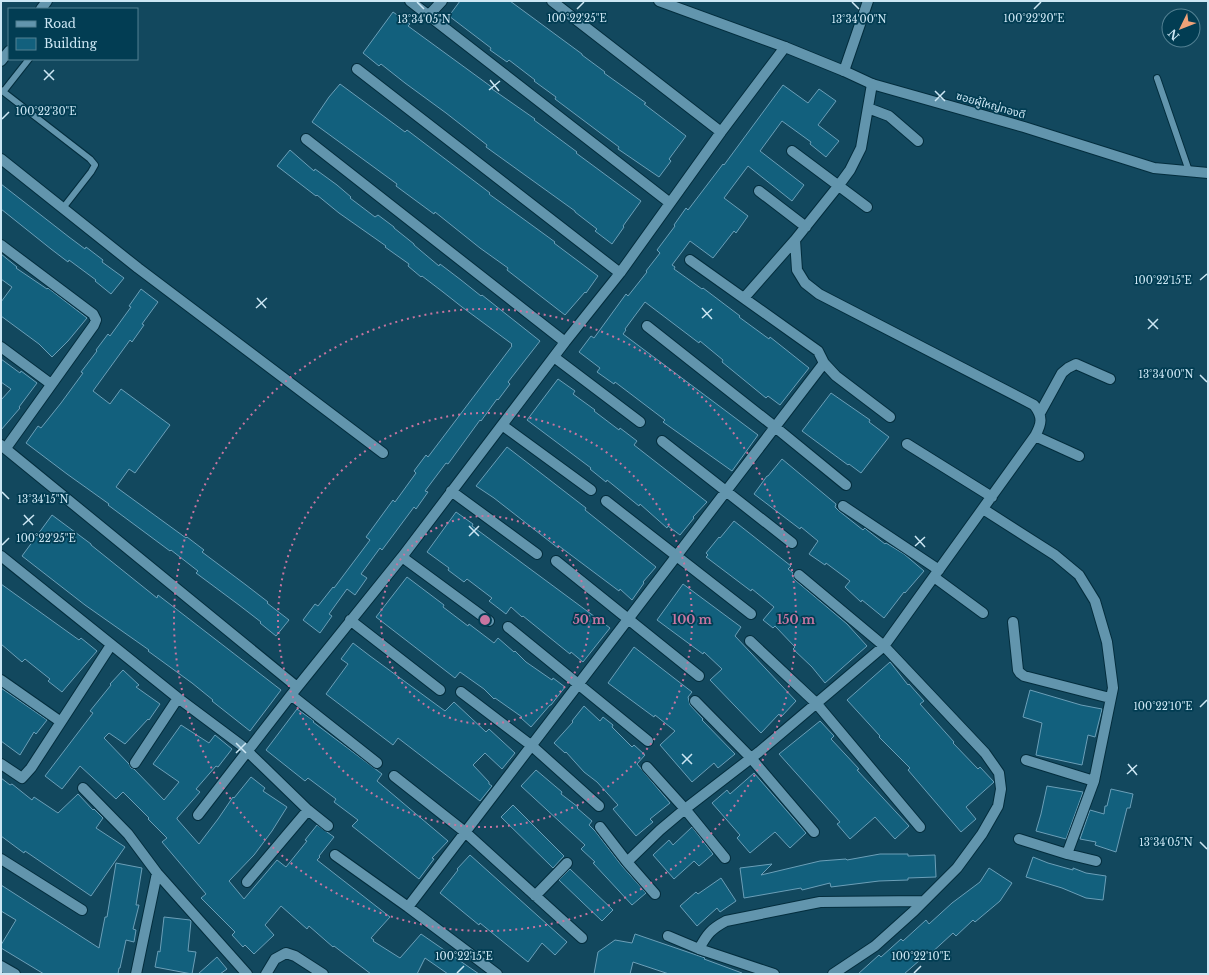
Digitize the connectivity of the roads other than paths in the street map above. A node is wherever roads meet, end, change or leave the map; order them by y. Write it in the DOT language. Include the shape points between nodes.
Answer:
graph roads {
  1 [pos="410,1"];
  2 [pos="442,1"];
  3 [pos="552,1"];
  4 [pos="659,1"];
  5 [pos="868,1"];
  6 [pos="429,14"];
  7 [pos="785,47"];
  8 [pos="8,51"];
  9 [pos="28,60"];
  10 [pos="1,61"];
  11 [pos="357,69"];
  12 [pos="844,71"];
  13 [pos="1157,78"];
  14 [pos="872,84"];
  15 [pos="2,91"];
  16 [pos="868,108"];
  17 [pos="721,132"];
  18 [pos="306,139"];
  19 [pos="918,141"];
  20 [pos="792,151"];
  21 [pos="1,159"];
  22 [pos="1189,171"];
  23 [pos="1208,173"];
  24 [pos="839,185"];
  25 [pos="758,191"];
  26 [pos="670,203"];
  27 [pos="867,206"];
  28 [pos="63,208"];
  29 [pos="806,227"];
  30 [pos="795,240"];
  31 [pos="1,245"];
  32 [pos="690,260"];
  33 [pos="620,273"];
  34 [pos="744,298"];
  35 [pos="647,326"];
  36 [pos="566,342"];
  37 [pos="1,347"];
  38 [pos="554,357"];
  39 [pos="824,363"];
  40 [pos="1110,379"];
  41 [pos="51,384"];
  42 [pos="1040,413"];
  43 [pos="890,418"];
  44 [pos="640,422"];
  45 [pos="502,425"];
  46 [pos="775,427"];
  47 [pos="1035,436"];
  48 [pos="662,441"];
  49 [pos="907,444"];
  50 [pos="3,446"];
  51 [pos="383,452"];
  52 [pos="1079,456"];
  53 [pos="846,485"];
  54 [pos="591,490"];
  55 [pos="451,491"];
  56 [pos="726,491"];
  57 [pos="992,497"];
  58 [pos="606,501"];
  59 [pos="844,506"];
  60 [pos="983,509"];
  61 [pos="792,543"];
  62 [pos="537,554"];
  63 [pos="1,556"];
  64 [pos="677,556"];
  65 [pos="402,557"];
  66 [pos="556,561"];
  67 [pos="936,574"];
  68 [pos="799,575"];
  69 [pos="983,613"];
  70 [pos="751,614"];
  71 [pos="628,619"];
  72 [pos="350,620"];
  73 [pos="489,621"];
  74 [pos="1013,622"];
  75 [pos="508,627"];
  76 [pos="750,641"];
  77 [pos="111,645"];
  78 [pos="884,646"];
  79 [pos="698,676"];
  80 [pos="1,680"];
  81 [pos="578,684"];
  82 [pos="440,690"];
  83 [pos="294,691"];
  84 [pos="461,692"];
  85 [pos="178,698"];
  86 [pos="1110,698"];
  87 [pos="695,701"];
  88 [pos="816,703"];
  89 [pos="61,722"];
  90 [pos="648,741"];
  91 [pos="532,746"];
  92 [pos="247,752"];
  93 [pos="751,758"];
  94 [pos="1026,760"];
  95 [pos="135,763"];
  96 [pos="377,763"];
  97 [pos="1,764"];
  98 [pos="647,767"];
  99 [pos="394,776"];
  100 [pos="1094,781"];
  101 [pos="83,788"];
  102 [pos="599,806"];
  103 [pos="685,809"];
  104 [pos="308,810"];
  105 [pos="198,815"];
  106 [pos="328,826"];
  107 [pos="600,827"];
  108 [pos="920,827"];
  109 [pos="465,832"];
  110 [pos="814,832"];
  111 [pos="1019,839"];
  112 [pos="1067,854"];
  113 [pos="335,856"];
  114 [pos="726,858"];
  115 [pos="1,859"];
  116 [pos="1096,860"];
  117 [pos="627,862"];
  118 [pos="567,863"];
  119 [pos="157,873"];
  120 [pos="247,882"];
  121 [pos="655,894"];
  122 [pos="535,896"];
  123 [pos="924,901"];
  124 [pos="408,907"];
  125 [pos="82,910"];
  126 [pos="668,936"];
  127 [pos="582,938"];
  128 [pos="700,949"];
  129 [pos="1,966"];
  130 [pos="15,974"];
  131 [pos="136,974"];
  132 [pos="247,974"];
  133 [pos="266,974"];
  134 [pos="323,974"];
  135 [pos="497,974"];
  136 [pos="774,974"];
  137 [pos="833,974"];
  1 -- 6 [label="street"];
  2 -- 6 [label="street"];
  3 -- 17 [label="street"];
  4 -- 7 [label="street, ซอยผู้ใหญ่ทองดี"];
  5 -- 12 [label="street"];
  6 -- 26 [label="street"];
  7 -- 12 [label="street, ซอยผู้ใหญ่ทองดี"];
  7 -- 17 [label="street"];
  8 -- 10 [label="street"];
  9 -- 15 [label="lane"];
  11 -- 33 [label="street"];
  12 -- 14 [label="street, ซอยผู้ใหญ่ทองดี"];
  13 -- 22 [label="lane"];
  14 -- 16 [label="street"];
  14 -- 22 [label="street, ซอยผู้ใหญ่ทองดี" via="1154,168"];
  15 -- 28 [label="lane" via="95,165"];
  16 -- 19 [label="street" via="889,116"];
  16 -- 24 [label="street" via="861,148"];
  17 -- 26 [label="street"];
  18 -- 36 [label="street"];
  20 -- 24 [label="street"];
  21 -- 28 [label="street"];
  22 -- 23 [label="street, ซอยผู้ใหญ่ทองดี"];
  24 -- 27 [label="street"];
  24 -- 29 [label="street"];
  25 -- 29 [label="street"];
  26 -- 33 [label="street"];
  28 -- 51 [label="street" via="138,268"];
  29 -- 30 [label="street"];
  30 -- 34 [label="street"];
  30 -- 42 [label="street" via="797,270 805,283 818,294 1034,405"];
  31 -- 41 [label="street" via="93,314 96,320"];
  32 -- 34 [label="street"];
  33 -- 36 [label="street"];
  34 -- 39 [label="street" via="818,351"];
  35 -- 46 [label="street"];
  36 -- 38 [label="street"];
  37 -- 41 [label="street"];
  38 -- 44 [label="street"];
  38 -- 45 [label="street"];
  39 -- 43 [label="street" via="836,376"];
  39 -- 46 [label="street"];
  40 -- 42 [label="street" via="1076,364 1062,373"];
  41 -- 50 [label="street"];
  42 -- 47 [label="street" via="1041,425"];
  45 -- 54 [label="street"];
  45 -- 55 [label="street"];
  46 -- 53 [label="street"];
  46 -- 56 [label="street"];
  47 -- 52 [label="street"];
  47 -- 57 [label="street"];
  48 -- 56 [label="street"];
  49 -- 57 [label="street"];
  50 -- 83 [label="street"];
  55 -- 62 [label="street"];
  55 -- 65 [label="street"];
  56 -- 61 [label="street"];
  56 -- 64 [label="street"];
  57 -- 60 [label="street"];
  58 -- 64 [label="street"];
  59 -- 67 [label="street"];
  60 -- 67 [label="street"];
  60 -- 86 [label="street" via="1055,555 1079,575 1094,601 1107,642 1112,688"];
  63 -- 77 [label="street"];
  64 -- 70 [label="street"];
  64 -- 71 [label="street"];
  65 -- 72 [label="street"];
  65 -- 73 [label="street"];
  66 -- 71 [label="street"];
  67 -- 69 [label="street"];
  67 -- 78 [label="street"];
  68 -- 78 [label="street"];
  71 -- 79 [label="street"];
  71 -- 81 [label="street"];
  72 -- 82 [label="street"];
  72 -- 83 [label="street"];
  74 -- 86 [label="street" via="1020,673"];
  75 -- 81 [label="street"];
  76 -- 88 [label="street"];
  77 -- 85 [label="street"];
  77 -- 89 [label="street"];
  78 -- 88 [label="street"];
  78 -- 123 [label="street" via="985,753 999,773 1001,789 998,806 982,834 956,868"];
  80 -- 89 [label="street"];
  81 -- 90 [label="street"];
  81 -- 91 [label="street"];
  83 -- 92 [label="street"];
  83 -- 96 [label="street"];
  84 -- 91 [label="street"];
  85 -- 92 [label="street"];
  85 -- 95 [label="street"];
  86 -- 100 [label="street"];
  87 -- 93 [label="street"];
  88 -- 93 [label="street"];
  88 -- 108 [label="street"];
  89 -- 97 [label="street" via="22,778"];
  91 -- 102 [label="street"];
  91 -- 109 [label="street"];
  92 -- 104 [label="street"];
  92 -- 105 [label="street"];
  93 -- 103 [label="street"];
  93 -- 110 [label="street"];
  94 -- 100 [label="street"];
  98 -- 103 [label="street"];
  99 -- 109 [label="street"];
  100 -- 112 [label="street"];
  101 -- 119 [label="street" via="128,834"];
  103 -- 114 [label="street"];
  103 -- 117 [label="street"];
  104 -- 106 [label="street"];
  104 -- 120 [label="street"];
  107 -- 117 [label="street"];
  109 -- 122 [label="street"];
  109 -- 124 [label="street"];
  111 -- 112 [label="street"];
  112 -- 116 [label="street"];
  113 -- 124 [label="street"];
  115 -- 125 [label="street"];
  117 -- 121 [label="street"];
  118 -- 122 [label="street"];
  119 -- 131 [label="street"];
  119 -- 132 [label="street"];
  122 -- 127 [label="street"];
  123 -- 128 [label="street" via="820,902 726,921 715,926 707,934"];
  123 -- 137 [label="street" via="875,946"];
  124 -- 135 [label="street"];
  126 -- 128 [label="street"];
  128 -- 136 [label="street"];
  129 -- 130 [label="street"];
  133 -- 134 [label="street" via="275,959 286,953"];
}
